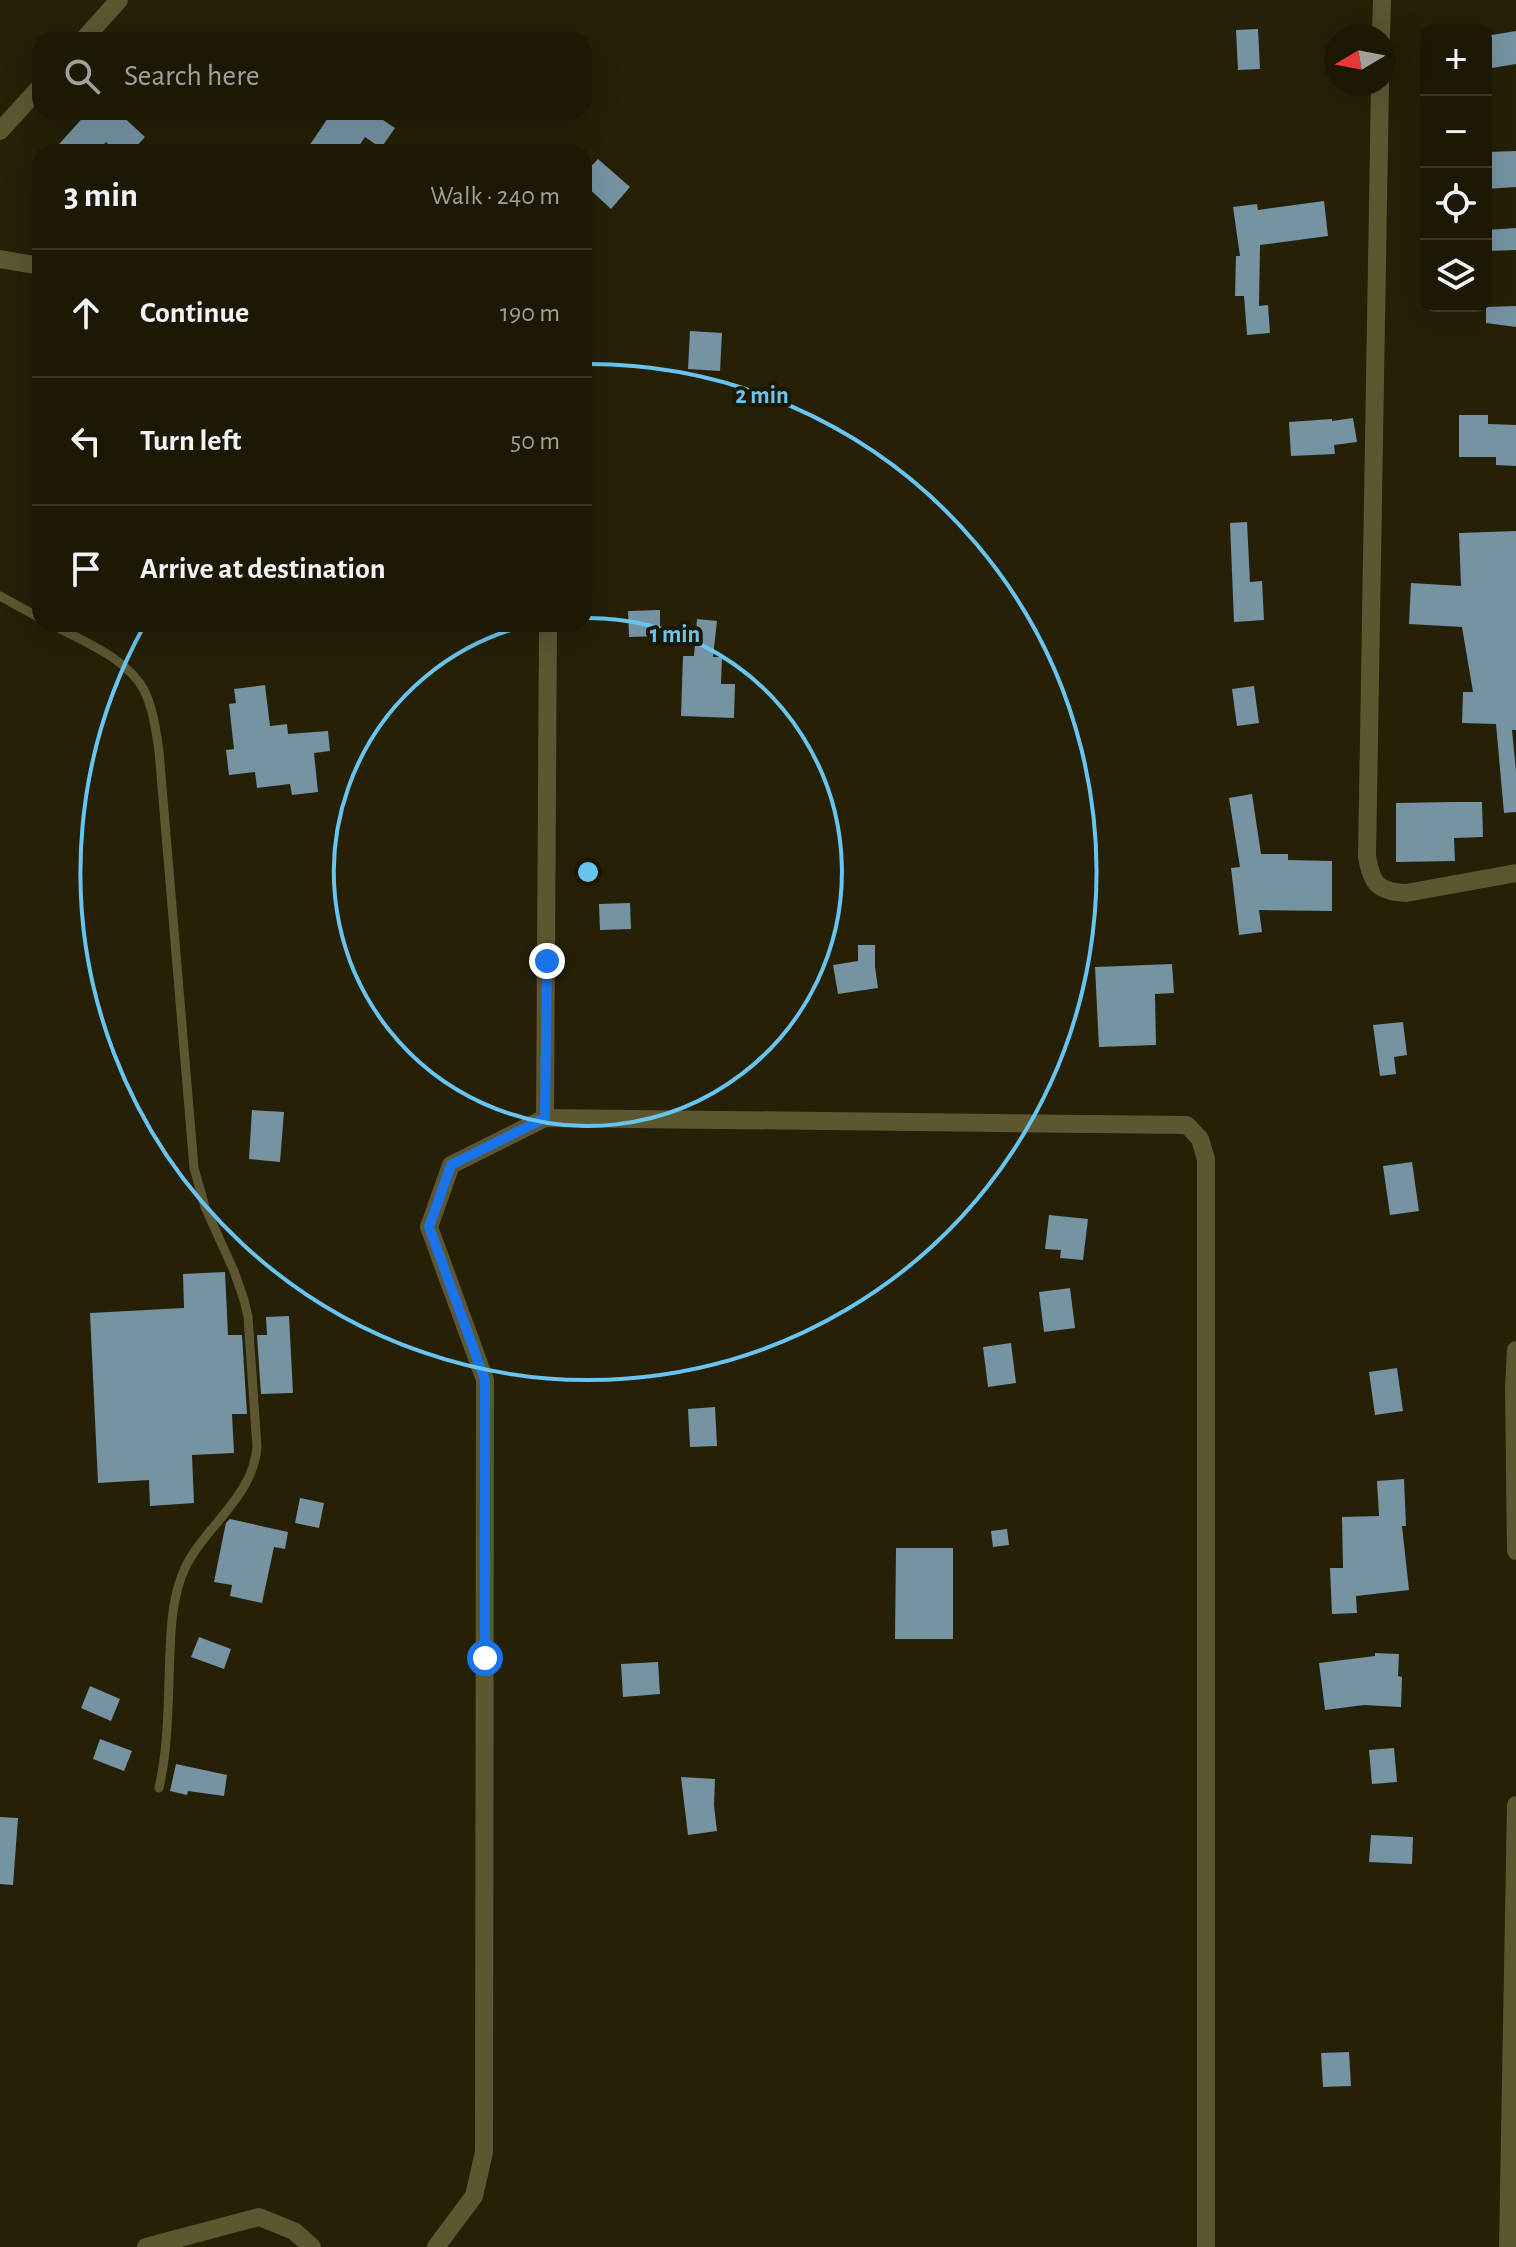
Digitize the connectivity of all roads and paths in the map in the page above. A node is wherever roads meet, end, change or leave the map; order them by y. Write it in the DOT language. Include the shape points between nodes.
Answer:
graph roads {
  1 [pos="119,0"];
  2 [pos="1382,0"];
  3 [pos="1381,24"];
  4 [pos="90,32"];
  5 [pos="32,96"];
  6 [pos="1380,96"];
  7 [pos="0,131"];
  8 [pos="0,259"];
  9 [pos="32,265"];
  10 [pos="0,596"];
  11 [pos="32,614"];
  12 [pos="66,632"];
  13 [pos="548,632"];
  14 [pos="1516,873"];
  15 [pos="545,1118"];
  16 [pos="1516,1350"];
  17 [pos="1516,1551"];
  18 [pos="159,1788"];
  19 [pos="1516,1805"];
  20 [pos="146,2247"];
  21 [pos="312,2247"];
  22 [pos="436,2247"];
  23 [pos="1206,2247"];
  24 [pos="1508,2247"];
  1 -- 4 [label="street"];
  2 -- 3 [label="street"];
  5 -- 7 [label="street"];
  6 -- 14 [label="street" via="1367,856 1378,886 1390,892"];
  8 -- 9 [label="street"];
  10 -- 11 [label="lane"];
  12 -- 18 [label="lane" via="122,665 144,690 149,705 159,751 194,1168 248,1317 256,1463 240,1494 196,1549 176,1594"];
  13 -- 15 [label="street"];
  15 -- 22 [label="street" via="451,1165 429,1227 485,1380 484,2152 474,2196"];
  15 -- 23 [label="street" via="1187,1125 1200,1139 1206,1159"];
  16 -- 17 [label="street"];
  19 -- 24 [label="street"];
  20 -- 21 [label="street" via="259,2217 294,2231"];
}
